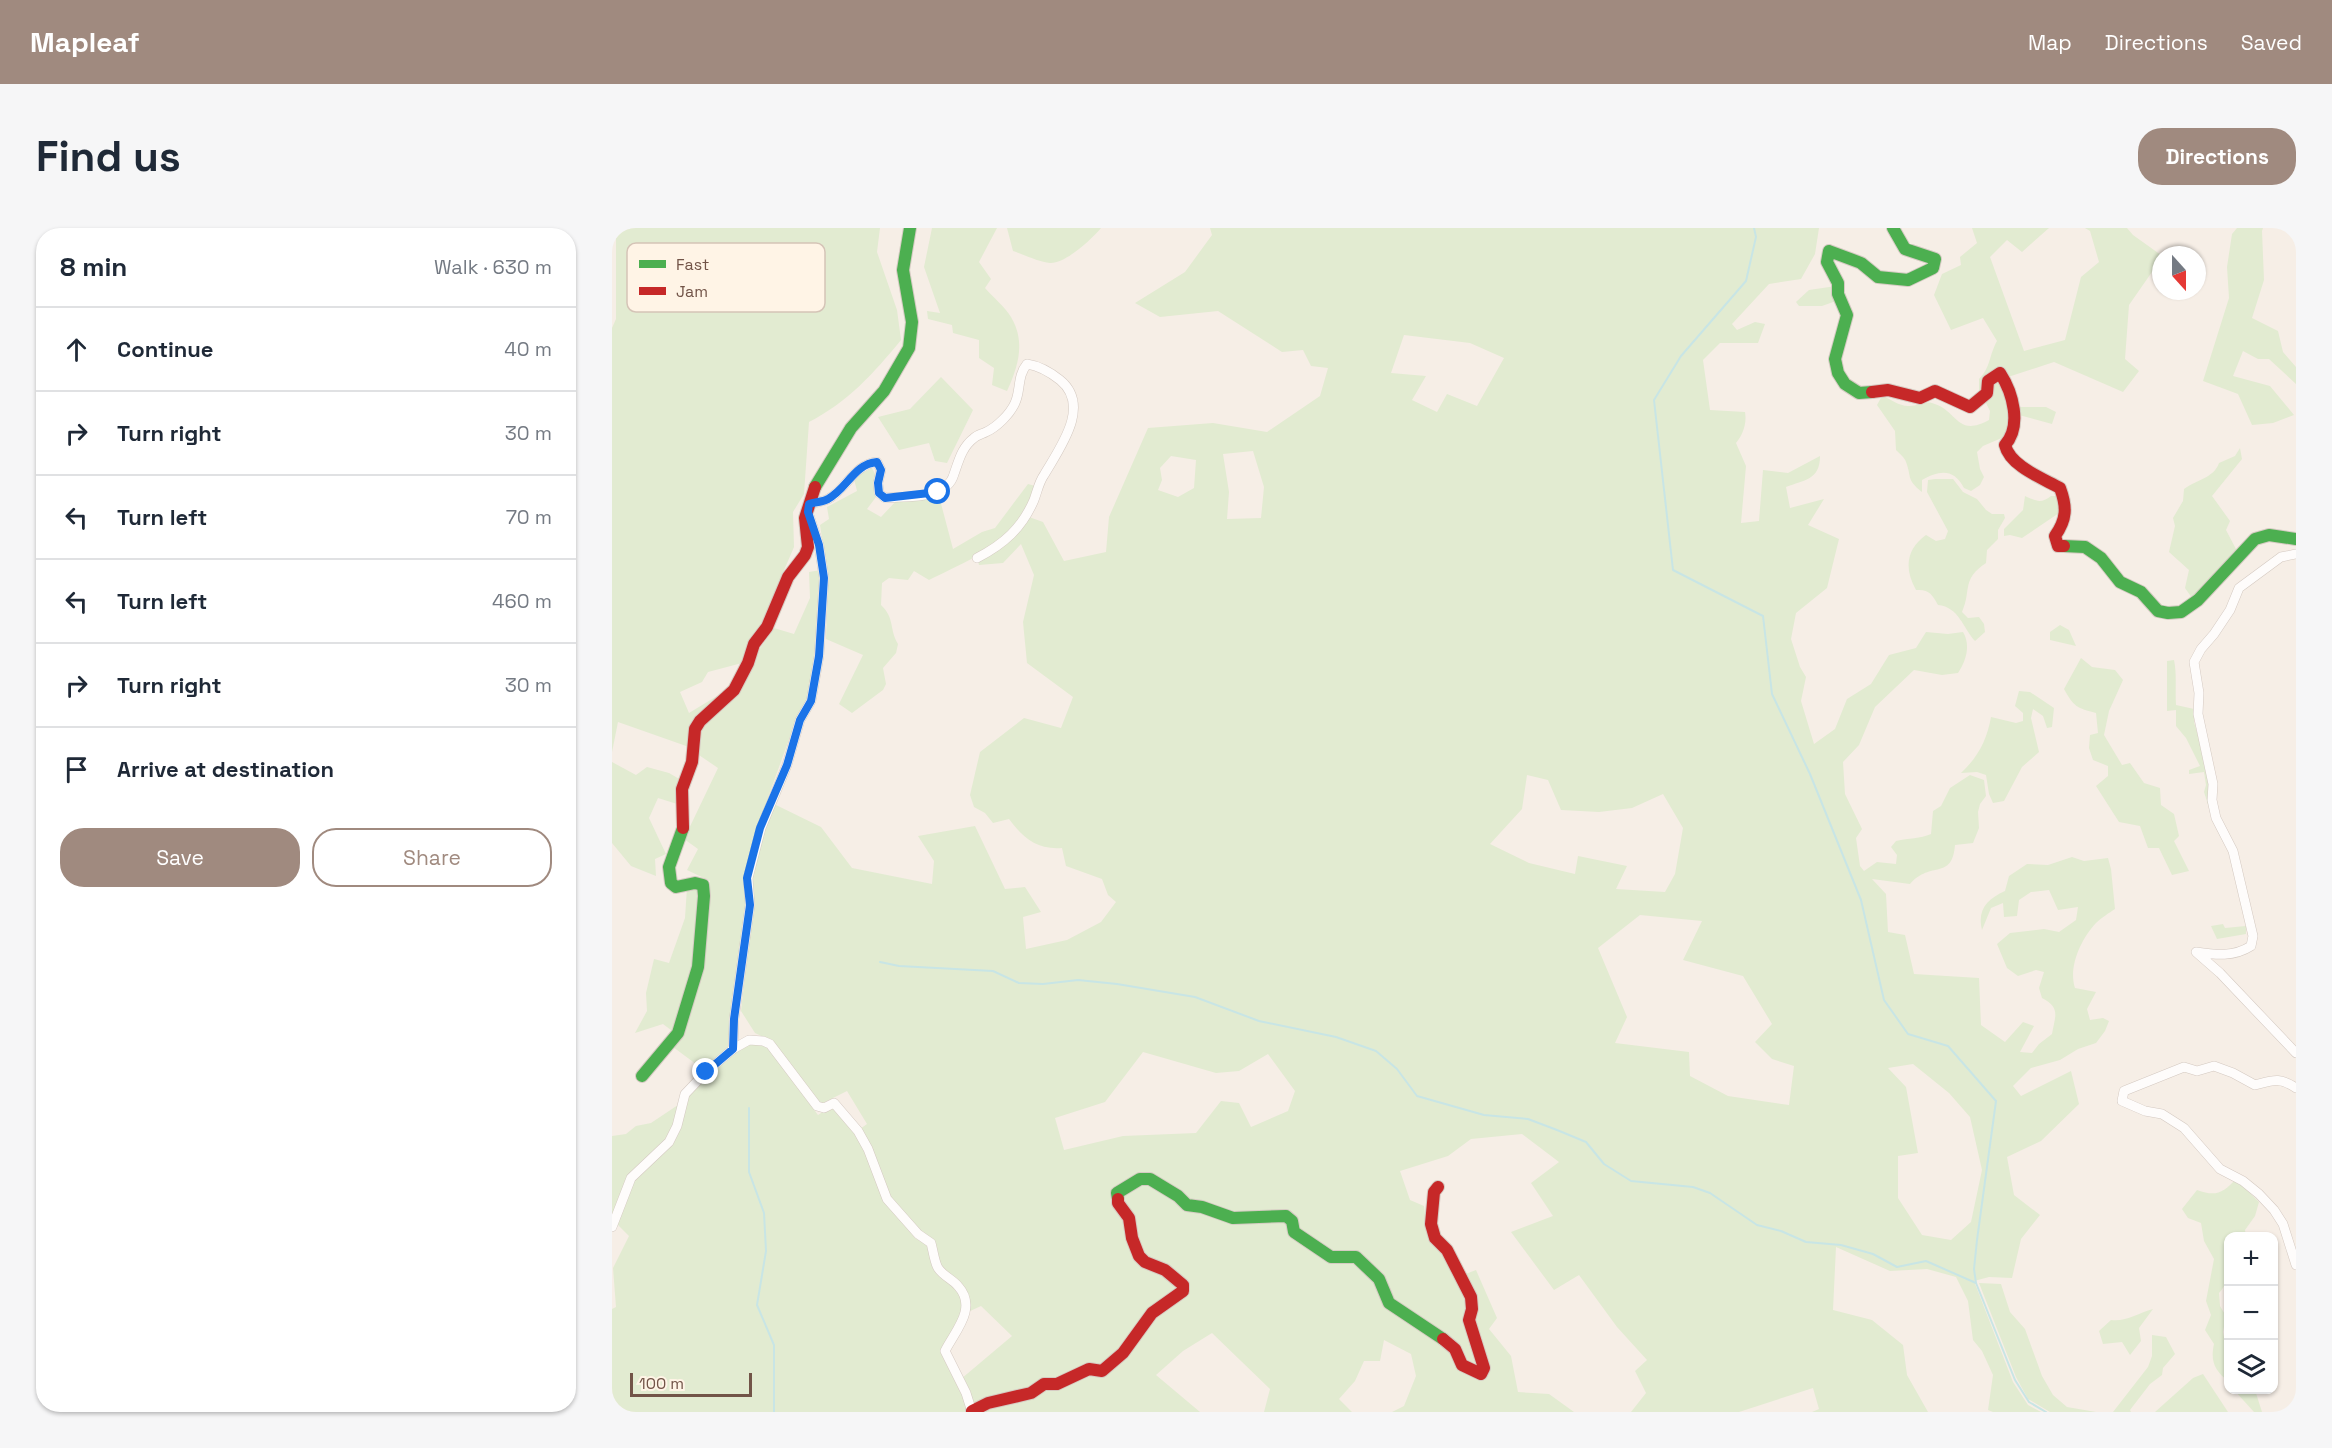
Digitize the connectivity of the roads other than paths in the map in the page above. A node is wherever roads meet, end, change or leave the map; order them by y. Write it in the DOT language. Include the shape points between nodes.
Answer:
graph roads {
  1 [pos="910,228"];
  2 [pos="1893,228"];
  3 [pos="809,508"];
  4 [pos="2296,539"];
  5 [pos="2296,554"];
  6 [pos="977,558"];
  7 [pos="733,1049"];
  8 [pos="2296,1053"];
  9 [pos="642,1076"];
  10 [pos="2296,1088"];
  11 [pos="1438,1187"];
  12 [pos="612,1227"];
  13 [pos="2296,1265"];
  14 [pos="972,1411"];
  1 -- 3 [label="street" via="903,270 912,322 909,348 884,391 851,428 816,484"];
  2 -- 4 [label="street" via="1900,245 1911,254 1935,259 1933,268 1908,280 1878,277 1861,263 1829,251 1827,262 1847,315 1835,359 1845,384 1859,393 1888,390 1920,398 1935,391 1970,407 1987,393 1988,381 2000,373 2008,386 2015,422 2007,453 2027,470 2060,488 2067,507 2055,536 2058,546 2085,547 2101,558 2120,582 2141,592 2158,611 2181,612 2198,600 2255,539 2269,535"];
  3 -- 6 [label="street" via="828,499 859,469 877,462 881,470 879,493 885,498 938,492 953,478 964,448 975,436 988,432 1015,404 1023,369 1027,364 1037,366 1065,385 1072,397 1074,413 1070,427 1059,453 1042,477 1026,517 1005,541"];
  3 -- 7 [label="street" via="824,578 819,656 811,701 800,720 787,765 760,828 747,878 750,905"];
  3 -- 9 [label="street" via="805,518 805,555 788,577 734,690 695,729 692,762 682,789 683,830 669,867 671,883 676,886 703,885 698,967 678,1033"];
  5 -- 8 [label="street" via="2281,557 2239,588 2230,610 2194,662 2198,714 2213,784 2212,800 2216,818 2233,851 2253,936 2251,946 2240,953 2196,952"];
  7 -- 12 [label="street" via="685,1094 669,1142 631,1178"];
  7 -- 14 [label="street" via="749,1040 770,1044 817,1106 824,1108 834,1103 858,1131 887,1199 931,1243 937,1266 964,1294 961,1327 945,1351"];
  10 -- 13 [label="street" via="2284,1080 2255,1085 2214,1066 2197,1071 2184,1067 2124,1091 2122,1101 2162,1114 2184,1128 2220,1168 2259,1194 2283,1224"];
  11 -- 14 [label="street" via="1434,1192 1431,1224 1435,1238 1448,1250 1471,1297 1469,1320 1484,1368 1481,1374 1462,1365 1455,1349 1446,1341 1389,1303 1379,1279 1356,1257 1331,1257 1294,1232 1292,1221 1286,1216 1233,1218 1187,1205 1150,1179 1140,1179 1117,1193 1118,1203 1129,1218 1139,1256 1165,1270 1183,1285 1183,1291 1149,1316 1121,1358 1102,1371 1089,1369 1057,1384 1044,1384 1030,1393"];
}
